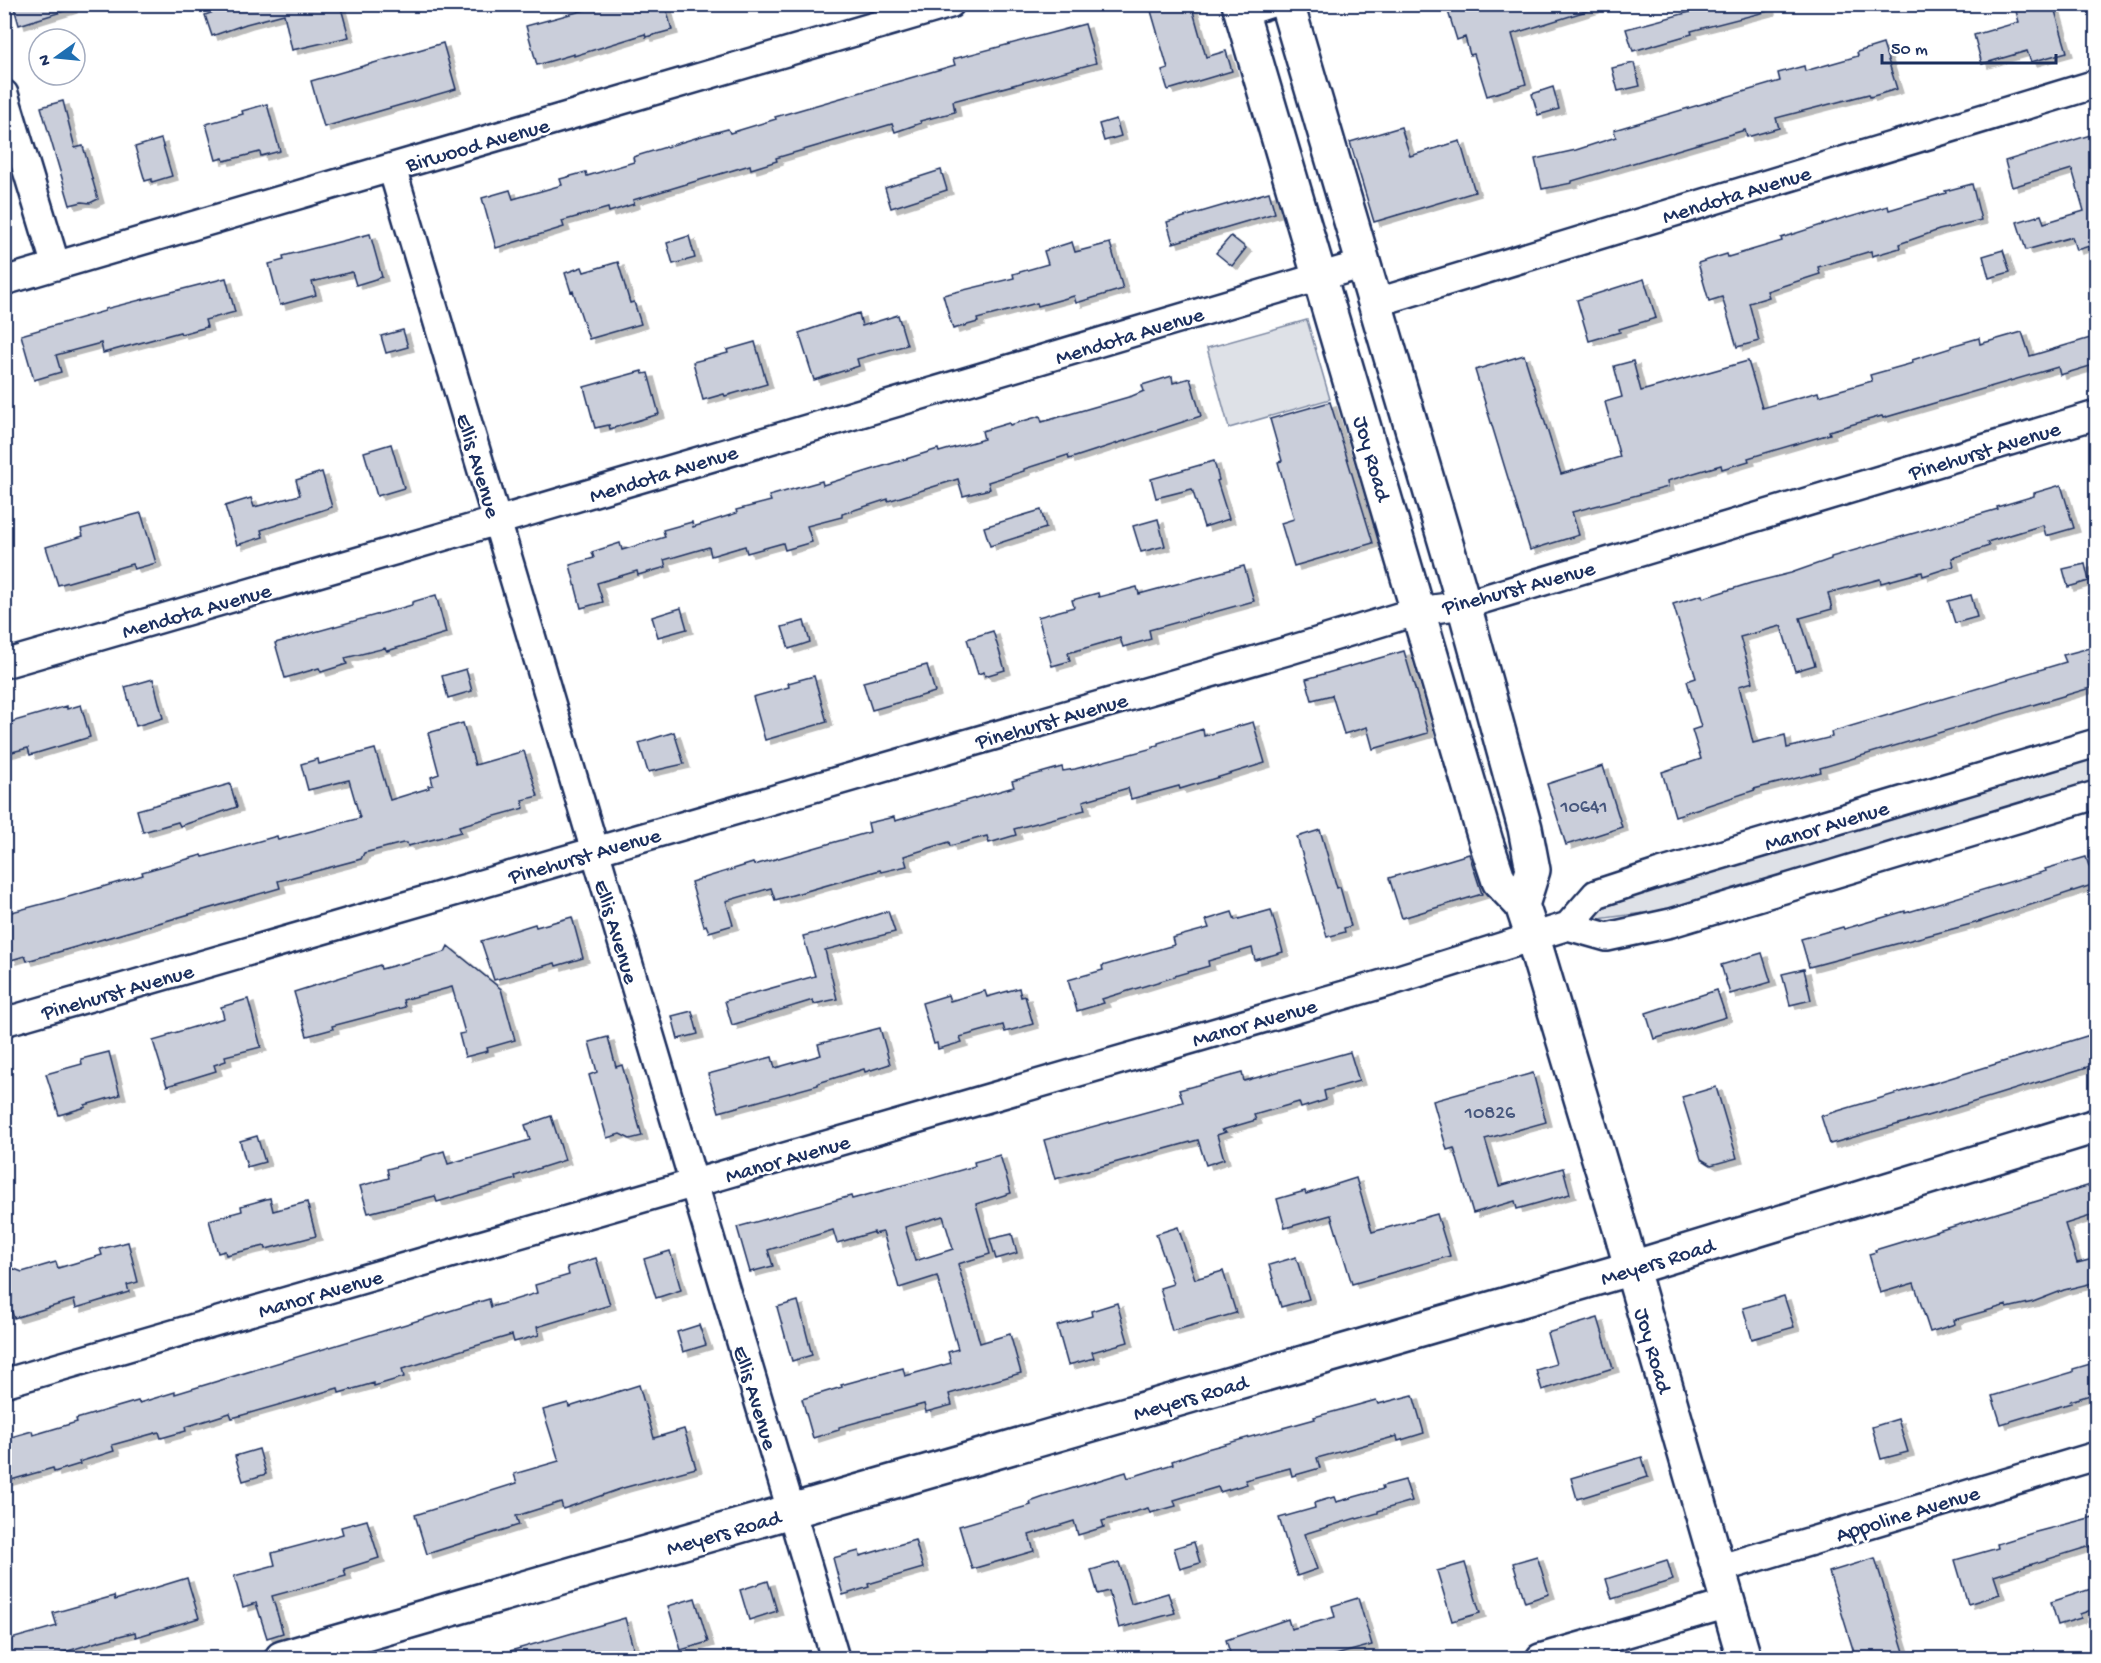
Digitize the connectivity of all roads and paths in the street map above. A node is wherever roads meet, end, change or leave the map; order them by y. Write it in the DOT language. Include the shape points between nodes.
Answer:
graph roads {
  1 [pos="950,4"];
  2 [pos="1287,4"];
  3 [pos="1250,7"];
  4 [pos="898,12"];
  5 [pos="2097,84"];
  6 [pos="4,94"];
  7 [pos="392,168"];
  8 [pos="1363,264"];
  9 [pos="56,266"];
  10 [pos="1320,277"];
  11 [pos="4,281"];
  12 [pos="1375,303"];
  13 [pos="2097,415"];
  14 [pos="497,521"];
  15 [pos="1464,605"];
  16 [pos="1418,611"];
  17 [pos="4,664"];
  18 [pos="2097,743"];
  19 [pos="2097,795"];
  20 [pos="595,851"];
  21 [pos="1522,905"];
  22 [pos="1568,926"];
  23 [pos="1533,938"];
  24 [pos="4,1022"];
  25 [pos="2097,1126"];
  26 [pos="694,1184"];
  27 [pos="1632,1268"];
  28 [pos="4,1383"];
  29 [pos="2097,1456"];
  30 [pos="791,1511"];
  31 [pos="1718,1569"];
  32 [pos="1728,1604"];
  33 [pos="282,1659"];
  34 [pos="835,1659"];
  35 [pos="1540,1659"];
  36 [pos="1744,1659"];
  1 -- 4 [label="street, Birwood Avenue"];
  2 -- 8 [label="street, Joy Road"];
  3 -- 10 [label="street, Joy Road"];
  4 -- 7 [label="street, Birwood Avenue"];
  5 -- 12 [label="street, Mendota Avenue"];
  6 -- 9 [label="street"];
  7 -- 9 [label="street, Birwood Avenue"];
  7 -- 14 [label="street, Ellis Avenue"];
  8 -- 10 [label="street, Mendota Avenue"];
  8 -- 12 [label="street, Joy Road"];
  9 -- 11 [label="street, Birwood Avenue"];
  10 -- 14 [label="street, Mendota Avenue"];
  10 -- 16 [label="street, Joy Road"];
  12 -- 15 [label="street, Joy Road"];
  13 -- 15 [label="street, Pinehurst Avenue"];
  14 -- 17 [label="street, Mendota Avenue"];
  14 -- 20 [label="street, Ellis Avenue"];
  15 -- 16 [label="street, Pinehurst Avenue"];
  15 -- 21 [label="street, Joy Road" via="1525,828 1533,870"];
  16 -- 20 [label="street, Pinehurst Avenue"];
  16 -- 21 [label="street, Joy Road" via="1499,880"];
  18 -- 22 [label="street, Manor Avenue" via="1596,894"];
  19 -- 22 [label="street" via="1671,923 1607,937"];
  20 -- 24 [label="street, Pinehurst Avenue"];
  20 -- 26 [label="street, Ellis Avenue"];
  21 -- 23 [label="street, Joy Road"];
  22 -- 23 [label="street, Manor Avenue"];
  23 -- 26 [label="street, Manor Avenue"];
  23 -- 27 [label="street, Joy Road"];
  25 -- 27 [label="street, Meyers Road"];
  26 -- 28 [label="street, Manor Avenue"];
  26 -- 30 [label="street, Ellis Avenue"];
  27 -- 30 [label="street, Meyers Road"];
  27 -- 31 [label="street, Joy Road"];
  29 -- 31 [label="street, Appoline Avenue"];
  30 -- 33 [label="street, Meyers Road"];
  30 -- 34 [label="street, Ellis Avenue"];
  31 -- 32 [label="street, Joy Road"];
  32 -- 35 [label="street"];
  32 -- 36 [label="street, Joy Road"];
}
